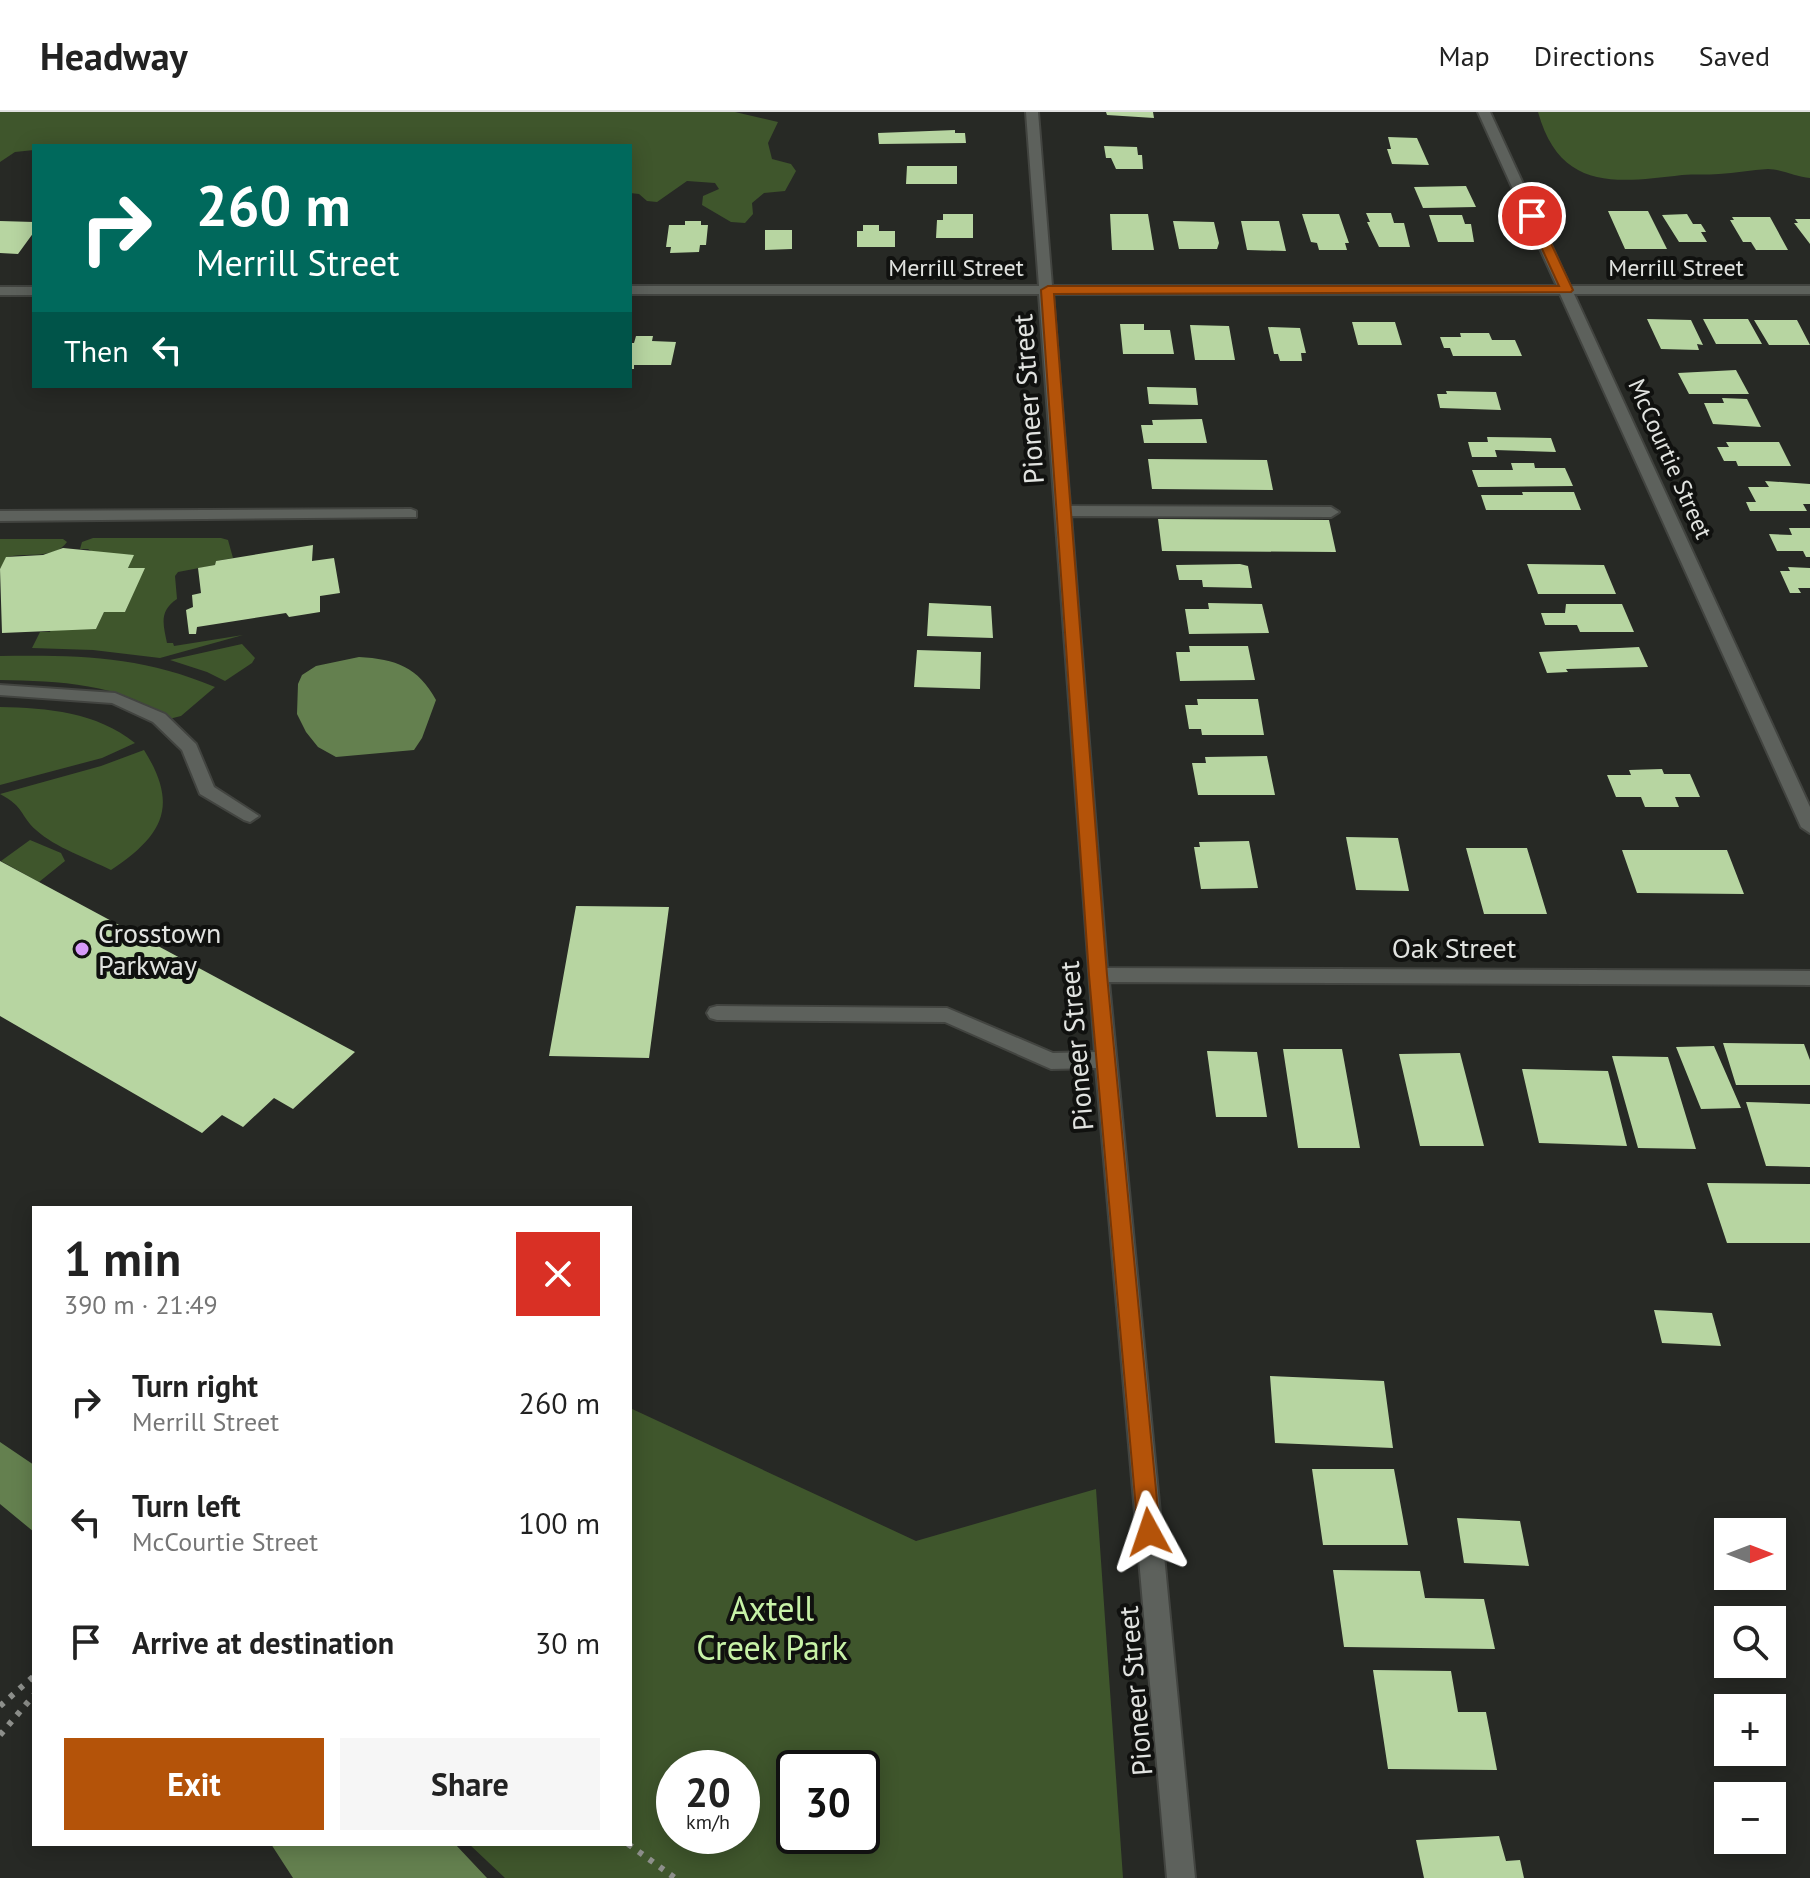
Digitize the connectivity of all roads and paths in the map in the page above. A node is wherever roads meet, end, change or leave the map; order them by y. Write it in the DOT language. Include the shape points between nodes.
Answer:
graph roads {
  1 [pos="1032,112"];
  2 [pos="1484,112"];
  3 [pos="632,290"];
  4 [pos="1048,290"];
  5 [pos="1566,290"];
  6 [pos="1810,290"];
  7 [pos="0,291"];
  8 [pos="32,291"];
  9 [pos="1064,511"];
  10 [pos="1331,512"];
  11 [pos="411,514"];
  12 [pos="0,516"];
  13 [pos="0,690"];
  14 [pos="250,816"];
  15 [pos="1810,827"];
  16 [pos="1098,975"];
  17 [pos="1810,978"];
  18 [pos="717,1013"];
  19 [pos="1105,1060"];
  20 [pos="32,1678"];
  21 [pos="32,1697"];
  22 [pos="0,1706"];
  23 [pos="0,1735"];
  24 [pos="631,1846"];
  25 [pos="675,1878"];
  26 [pos="1181,1878"];
  1 -- 4 [label="street, Pioneer Street"];
  2 -- 5 [label="street, McCourtie Street"];
  3 -- 4 [label="street, Merrill Street"];
  4 -- 5 [label="street, Merrill Street"];
  4 -- 9 [label="street, Pioneer Street"];
  5 -- 6 [label="street, Merrill Street"];
  5 -- 15 [label="street, McCourtie Street"];
  7 -- 8 [label="street"];
  9 -- 10 [label="street"];
  9 -- 16 [label="street, Pioneer Street"];
  11 -- 12 [label="street"];
  13 -- 14 [label="street" via="115,698 159,718 190,748 206,790"];
  16 -- 17 [label="street, Oak Street"];
  16 -- 19 [label="street, Pioneer Street"];
  18 -- 19 [label="street" via="947,1015 1051,1061"];
  19 -- 26 [label="street, Pioneer Street"];
  20 -- 22 [label="path"];
  21 -- 23 [label="path"];
  24 -- 25 [label="path"];
}
